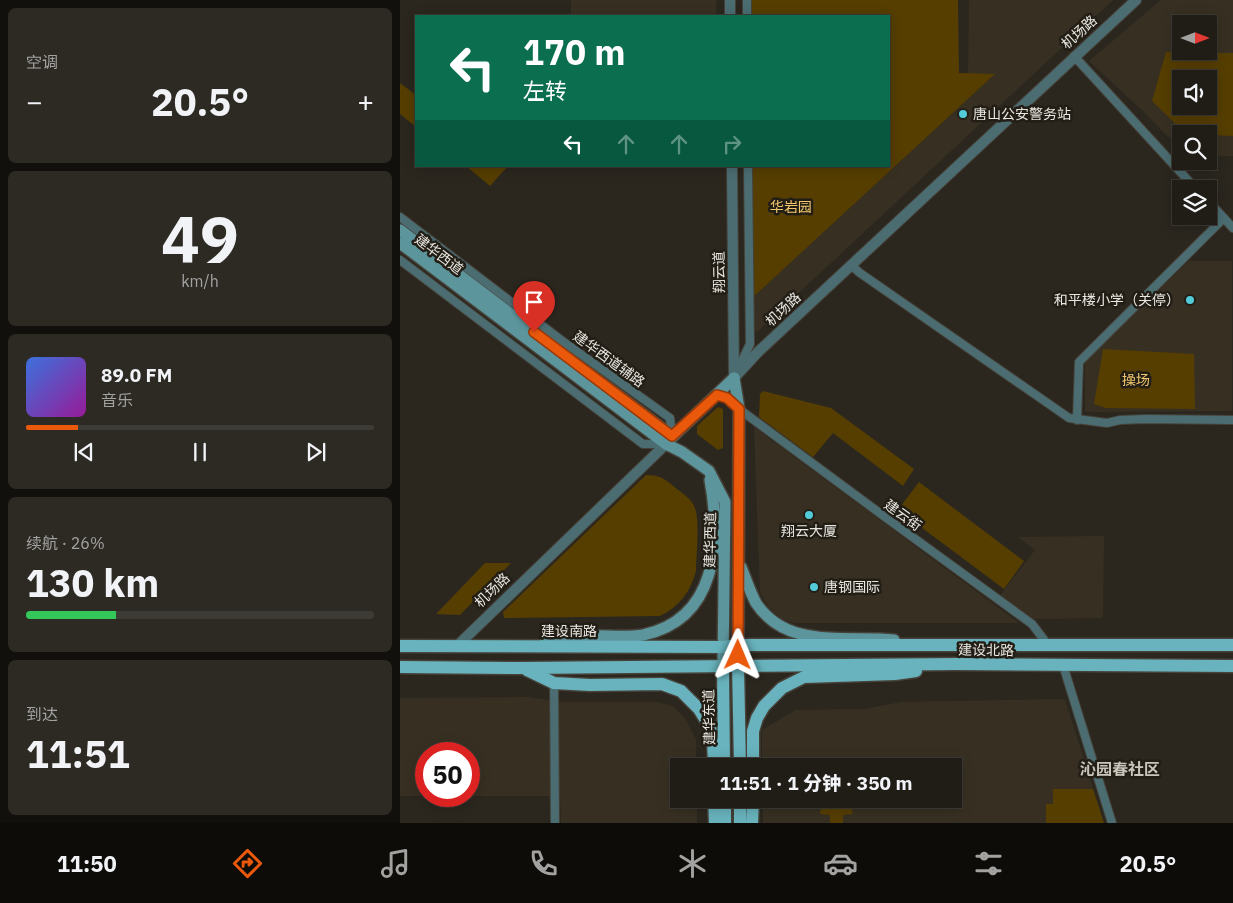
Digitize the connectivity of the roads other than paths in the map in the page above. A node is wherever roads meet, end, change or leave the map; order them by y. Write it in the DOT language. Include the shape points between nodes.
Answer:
graph roads {
  1 [pos="730,0"];
  2 [pos="747,0"];
  3 [pos="1136,0"];
  4 [pos="730,15"];
  5 [pos="747,15"];
  6 [pos="1074,56"];
  7 [pos="732,167"];
  8 [pos="748,167"];
  9 [pos="1188,180"];
  10 [pos="1217,211"];
  11 [pos="400,216"];
  12 [pos="1224,218"];
  13 [pos="1233,228"];
  14 [pos="400,230"];
  15 [pos="400,243"];
  16 [pos="400,260"];
  17 [pos="852,266"];
  18 [pos="734,378"];
  19 [pos="717,395"];
  20 [pos="739,409"];
  21 [pos="690,418"];
  22 [pos="1077,420"];
  23 [pos="1233,420"];
  24 [pos="669,440"];
  25 [pos="682,452"];
  26 [pos="709,470"];
  27 [pos="738,561"];
  28 [pos="738,645"];
  29 [pos="1048,645"];
  30 [pos="1233,645"];
  31 [pos="400,646"];
  32 [pos="457,646"];
  33 [pos="528,646"];
  34 [pos="945,646"];
  35 [pos="724,647"];
  36 [pos="957,664"];
  37 [pos="738,665"];
  38 [pos="1063,665"];
  39 [pos="1233,666"];
  40 [pos="400,667"];
  41 [pos="723,667"];
  42 [pos="523,668"];
  43 [pos="554,683"];
  44 [pos="714,758"];
  45 [pos="724,758"];
  46 [pos="740,758"];
  47 [pos="753,758"];
  48 [pos="714,808"];
  49 [pos="725,808"];
  50 [pos="740,808"];
  51 [pos="753,808"];
  52 [pos="555,823"];
  53 [pos="715,823"];
  54 [pos="725,823"];
  55 [pos="740,823"];
  56 [pos="752,823"];
  57 [pos="1112,823"];
  1 -- 4 [label="street"];
  2 -- 5 [label="street"];
  3 -- 6 [label="street, 机场路"];
  6 -- 9 [label="street"];
  6 -- 17 [label="street, 机场路"];
  7 -- 18 [label="street, 翔云道"];
  8 -- 18 [label="street" via="750,344"];
  10 -- 12 [label="street"];
  11 -- 24 [label="street, 建华西道辅路" via="561,340 670,418"];
  12 -- 13 [label="street"];
  12 -- 22 [label="street" via="1078,362"];
  14 -- 24 [label="main road, 建华西道"];
  15 -- 24 [label="main road, 建华西道"];
  16 -- 24 [label="street" via="643,444"];
  17 -- 18 [label="street, 机场路"];
  17 -- 22 [label="street" via="1044,402"];
  18 -- 19 [label="main road, 机场路"];
  18 -- 20 [label="main road, 建华西道"];
  19 -- 20 [label="main road" via="727,398"];
  19 -- 21 [label="main road, 机场路"];
  20 -- 27 [label="main road, 建华西道"];
  20 -- 29 [label="street, 建云街" via="1032,624"];
  21 -- 24 [label="main road, 机场路"];
  21 -- 25 [label="main road" via="682,433"];
  22 -- 23 [label="street" via="1107,424 1146,419"];
  24 -- 25 [label="main road, 建华西道"];
  24 -- 32 [label="street, 机场路"];
  25 -- 26 [label="main road, 建华西道"];
  26 -- 33 [label="main road" via="715,504 714,553 708,580 689,611 672,624 642,635 583,636"];
  26 -- 35 [label="main road, 建华西道" via="725,502"];
  27 -- 28 [label="main road, 建华西道"];
  27 -- 34 [label="main road" via="755,601 765,614 788,631 807,637 880,639"];
  28 -- 34 [label="main road, 建设北路"];
  28 -- 35 [label="main road, 建设南路"];
  28 -- 37 [label="main road, 建华西道"];
  29 -- 30 [label="main road, 建设北路"];
  29 -- 34 [label="main road, 建设北路"];
  31 -- 32 [label="main road, 建设南路"];
  32 -- 33 [label="main road, 建设南路"];
  33 -- 35 [label="main road, 建设南路"];
  35 -- 41 [label="main road, 建华西道"];
  36 -- 37 [label="main road, 建设北路"];
  36 -- 38 [label="main road, 建设北路"];
  36 -- 47 [label="main road" via="895,674 804,677 782,688 764,706 753,732"];
  37 -- 41 [label="main road"];
  37 -- 46 [label="main road"];
  38 -- 39 [label="main road, 建设北路"];
  38 -- 57 [label="street"];
  40 -- 42 [label="main road"];
  41 -- 42 [label="main road"];
  41 -- 45 [label="main road, 建华东道"];
  42 -- 43 [label="main road"];
  43 -- 44 [label="main road" via="662,684 681,691 709,725"];
  43 -- 52 [label="street"];
  48 -- 53 [label="main road"];
  49 -- 54 [label="main road"];
  50 -- 55 [label="main road"];
  51 -- 56 [label="main road"];
}
